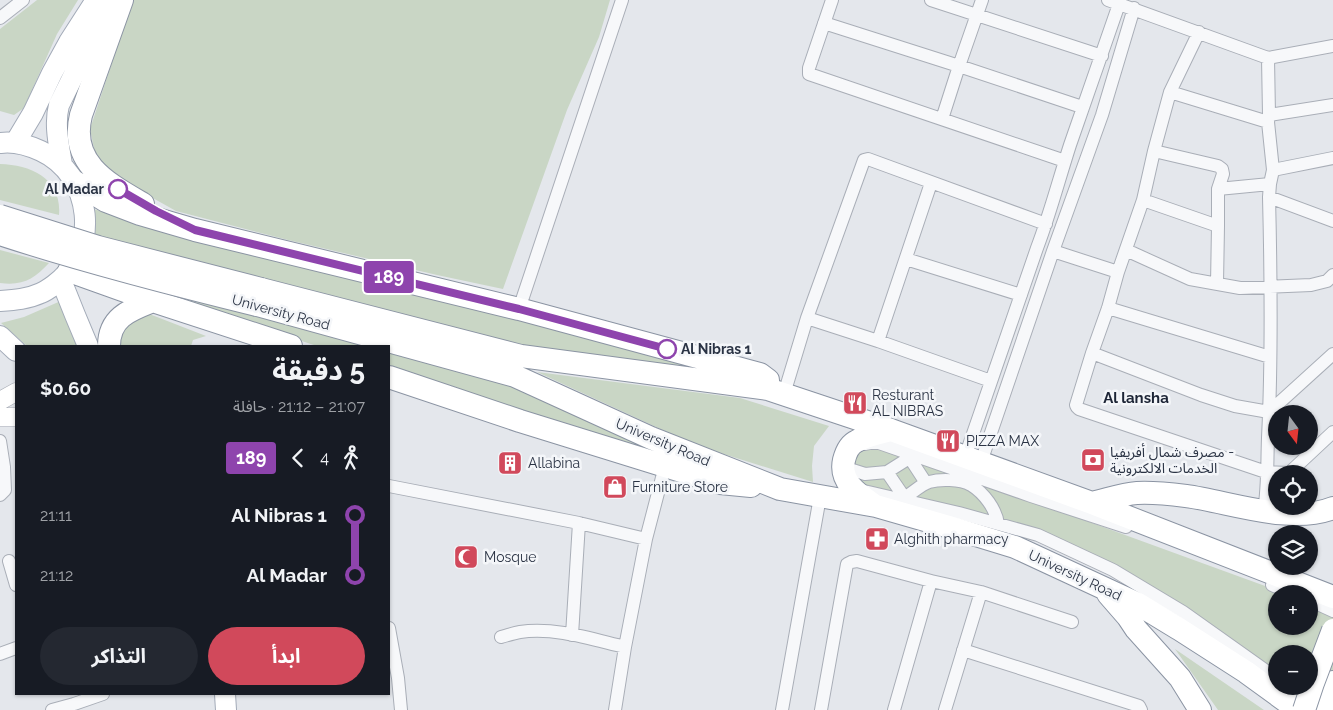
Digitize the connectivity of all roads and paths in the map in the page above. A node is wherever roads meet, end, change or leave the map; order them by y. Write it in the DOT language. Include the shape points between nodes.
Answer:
graph roads {
  1 [pos="96,0"];
  2 [pos="116,0"];
  3 [pos="122,0"];
  4 [pos="622,0"];
  5 [pos="832,0"];
  6 [pos="931,0"];
  7 [pos="982,0"];
  8 [pos="17,2"];
  9 [pos="1114,2"];
  10 [pos="1134,8"];
  11 [pos="977,15"];
  12 [pos="0,18"];
  13 [pos="824,23"];
  14 [pos="1199,32"];
  15 [pos="1333,46"];
  16 [pos="1102,56"];
  17 [pos="1268,58"];
  18 [pos="959,66"];
  19 [pos="1170,92"];
  20 [pos="1333,105"];
  21 [pos="1082,107"];
  22 [pos="942,118"];
  23 [pos="1268,118"];
  24 [pos="4,142"];
  25 [pos="1154,151"];
  26 [pos="1333,158"];
  27 [pos="1065,160"];
  28 [pos="1272,170"];
  29 [pos="68,174"];
  30 [pos="931,183"];
  31 [pos="1218,189"];
  32 [pos="1269,191"];
  33 [pos="1143,200"];
  34 [pos="0,216"];
  35 [pos="1333,222"];
  36 [pos="1046,224"];
  37 [pos="1218,226"];
  38 [pos="195,230"];
  39 [pos="0,234"];
  40 [pos="1126,250"];
  41 [pos="1053,251"];
  42 [pos="906,259"];
  43 [pos="1118,272"];
  44 [pos="65,275"];
  45 [pos="1333,275"];
  46 [pos="1217,284"];
  47 [pos="1272,286"];
  48 [pos="1021,295"];
  49 [pos="259,297"];
  50 [pos="0,301"];
  51 [pos="153,301"];
  52 [pos="1108,308"];
  53 [pos="519,309"];
  54 [pos="807,318"];
  55 [pos="0,336"];
  56 [pos="878,341"];
  57 [pos="88,345"];
  58 [pos="109,345"];
  59 [pos="288,345"];
  60 [pos="15,350"];
  61 [pos="1092,353"];
  62 [pos="1333,354"];
  63 [pos="1270,357"];
  64 [pos="390,377"];
  65 [pos="991,381"];
  66 [pos="776,391"];
  67 [pos="15,393"];
  68 [pos="0,401"];
  69 [pos="1269,405"];
  70 [pos="1277,405"];
  71 [pos="1268,412"];
  72 [pos="0,417"];
  73 [pos="15,417"];
  74 [pos="891,430"];
  75 [pos="1268,432"];
  76 [pos="1333,432"];
  77 [pos="0,441"];
  78 [pos="912,457"];
  79 [pos="973,459"];
  80 [pos="1297,465"];
  81 [pos="665,466"];
  82 [pos="2,467"];
  83 [pos="844,468"];
  84 [pos="887,472"];
  85 [pos="1266,472"];
  86 [pos="926,483"];
  87 [pos="390,486"];
  88 [pos="1268,488"];
  89 [pos="780,489"];
  90 [pos="0,495"];
  91 [pos="1268,496"];
  92 [pos="820,497"];
  93 [pos="905,499"];
  94 [pos="1092,503"];
  95 [pos="876,506"];
  96 [pos="1333,508"];
  97 [pos="1318,512"];
  98 [pos="579,523"];
  99 [pos="998,524"];
  100 [pos="646,539"];
  101 [pos="8,561"];
  102 [pos="931,581"];
  103 [pos="15,583"];
  104 [pos="1272,585"];
  105 [pos="1104,590"];
  106 [pos="981,592"];
  107 [pos="1333,597"];
  108 [pos="1318,604"];
  109 [pos="1333,611"];
  110 [pos="1072,622"];
  111 [pos="1333,630"];
  112 [pos="390,634"];
  113 [pos="572,634"];
  114 [pos="502,637"];
  115 [pos="625,647"];
  116 [pos="15,648"];
  117 [pos="963,650"];
  118 [pos="0,654"];
  119 [pos="1268,672"];
  120 [pos="1333,682"];
  121 [pos="101,695"];
  122 [pos="212,695"];
  123 [pos="225,695"];
  124 [pos="1300,695"];
  125 [pos="75,707"];
  126 [pos="52,710"];
  127 [pos="213,710"];
  128 [pos="226,710"];
  129 [pos="401,710"];
  130 [pos="615,710"];
  131 [pos="782,710"];
  132 [pos="821,710"];
  133 [pos="894,710"];
  134 [pos="945,710"];
  135 [pos="1141,710"];
  136 [pos="1200,710"];
  137 [pos="1298,710"];
  138 [pos="1304,710"];
  139 [pos="1321,710"];
  1 -- 24 [label="main road" via="69,42 33,113"];
  2 -- 29 [label="main road" via="89,44 59,105 57,127"];
  3 -- 38 [label="highway" via="81,115 78,135 81,149 87,163 118,189"];
  4 -- 53 [label="street"];
  5 -- 13 [label="street"];
  6 -- 11 [label="street"];
  7 -- 11 [label="street"];
  8 -- 12 [label="street"];
  9 -- 10 [label="street"];
  9 -- 16 [label="street"];
  10 -- 14 [label="street"];
  10 -- 41 [label="street" via="1102,115"];
  11 -- 16 [label="street"];
  11 -- 18 [label="street"];
  13 -- 18 [label="street"];
  13 -- 22 [label="street" via="809,74"];
  14 -- 17 [label="street"];
  14 -- 19 [label="street"];
  15 -- 17 [label="street"];
  16 -- 21 [label="street"];
  17 -- 23 [label="street"];
  18 -- 21 [label="street"];
  18 -- 22 [label="street"];
  19 -- 23 [label="street"];
  19 -- 25 [label="street"];
  20 -- 23 [label="street"];
  21 -- 27 [label="street"];
  22 -- 27 [label="street"];
  23 -- 28 [label="street"];
  24 -- 29 [label="main road" via="32,147 48,154"];
  25 -- 31 [label="street" via="1218,166 1223,174"];
  25 -- 33 [label="street"];
  26 -- 28 [label="street"];
  27 -- 36 [label="street"];
  28 -- 32 [label="street"];
  29 -- 38 [label="highway" via="106,201"];
  29 -- 44 [label="main road" via="84,204 86,227 81,250"];
  30 -- 36 [label="street"];
  30 -- 42 [label="street"];
  30 -- 54 [label="street" via="864,160"];
  31 -- 32 [label="street"];
  31 -- 37 [label="street"];
  32 -- 35 [label="street"];
  32 -- 47 [label="street"];
  33 -- 37 [label="street"];
  33 -- 40 [label="street"];
  34 -- 49 [label="highway, University Road, bridge"];
  36 -- 48 [label="street"];
  37 -- 46 [label="street"];
  38 -- 53 [label="highway"];
  39 -- 49 [label="highway, University Road, bridge" via="159,281"];
  40 -- 43 [label="street"];
  40 -- 46 [label="street" via="1190,278"];
  41 -- 43 [label="street"];
  41 -- 79 [label="street"];
  42 -- 48 [label="street"];
  42 -- 56 [label="street"];
  43 -- 52 [label="street"];
  44 -- 50 [label="main road" via="42,293 21,300"];
  44 -- 51 [label="highway"];
  44 -- 57 [label="main road" via="74,315"];
  45 -- 47 [label="street" via="1327,281 1311,285"];
  46 -- 47 [label="street" via="1240,288"];
  47 -- 63 [label="street"];
  48 -- 65 [label="street"];
  49 -- 66 [label="highway, University Road" via="521,356"];
  49 -- 89 [label="highway, University Road" via="515,376 651,438"];
  51 -- 58 [label="highway" via="119,318 113,327"];
  51 -- 59 [label="highway"];
  52 -- 61 [label="street"];
  52 -- 63 [label="street"];
  53 -- 66 [label="highway" via="760,374"];
  54 -- 56 [label="street"];
  54 -- 66 [label="street"];
  55 -- 60 [label="main road"];
  56 -- 65 [label="street"];
  61 -- 71 [label="street" via="1201,395"];
  61 -- 85 [label="street" via="1077,407"];
  62 -- 70 [label="street"];
  63 -- 69 [label="street"];
  64 -- 81 [label="highway"];
  65 -- 79 [label="street"];
  66 -- 74 [label="highway, University Road"];
  67 -- 68 [label="street"];
  72 -- 73 [label="street"];
  74 -- 79 [label="highway, University Road"];
  74 -- 83 [label="highway" via="856,441 846,452"];
  75 -- 85 [label="street"];
  76 -- 80 [label="street"];
  77 -- 82 [label="street"];
  78 -- 83 [label="street" via="879,443 870,443 855,449"];
  78 -- 84 [label="street"];
  78 -- 86 [label="street"];
  78 -- 104 [label="street" via="1162,539"];
  79 -- 94 [label="highway, University Road"];
  81 -- 89 [label="highway" via="720,483"];
  81 -- 100 [label="street"];
  82 -- 90 [label="street" via="5,490"];
  83 -- 84 [label="street" via="865,474"];
  83 -- 93 [label="street" via="859,489"];
  83 -- 95 [label="highway" via="851,487"];
  84 -- 93 [label="street"];
  85 -- 88 [label="street"];
  86 -- 93 [label="street"];
  86 -- 99 [label="street" via="946,480 971,485 993,508"];
  87 -- 98 [label="street"];
  89 -- 92 [label="highway, University Road"];
  91 -- 94 [label="highway" via="1155,493"];
  92 -- 95 [label="highway, University Road"];
  92 -- 131 [label="street"];
  93 -- 99 [label="street"];
  94 -- 107 [label="highway, University Road"];
  95 -- 105 [label="highway, University Road" via="1015,547"];
  96 -- 97 [label="highway"];
  98 -- 100 [label="street"];
  98 -- 113 [label="street"];
  99 -- 119 [label="street" via="1038,535 1114,570 1183,612"];
  100 -- 115 [label="street"];
  101 -- 103 [label="street"];
  102 -- 106 [label="street"];
  102 -- 132 [label="street" via="857,561 847,564"];
  102 -- 133 [label="street"];
  105 -- 136 [label="highway" via="1180,678"];
  105 -- 137 [label="highway, University Road" via="1138,604 1179,629"];
  106 -- 110 [label="street"];
  106 -- 117 [label="street"];
  108 -- 109 [label="street"];
  111 -- 138 [label="highway, bridge"];
  112 -- 129 [label="street"];
  113 -- 114 [label="street" via="534,631"];
  113 -- 115 [label="street"];
  115 -- 130 [label="street"];
  116 -- 118 [label="street"];
  117 -- 134 [label="street"];
  117 -- 135 [label="street" via="1139,706"];
  120 -- 139 [label="highway"];
  121 -- 125 [label="street"];
  122 -- 127 [label="main road"];
  123 -- 128 [label="main road"];
  124 -- 139 [label="street"];
  125 -- 126 [label="street"];
}
